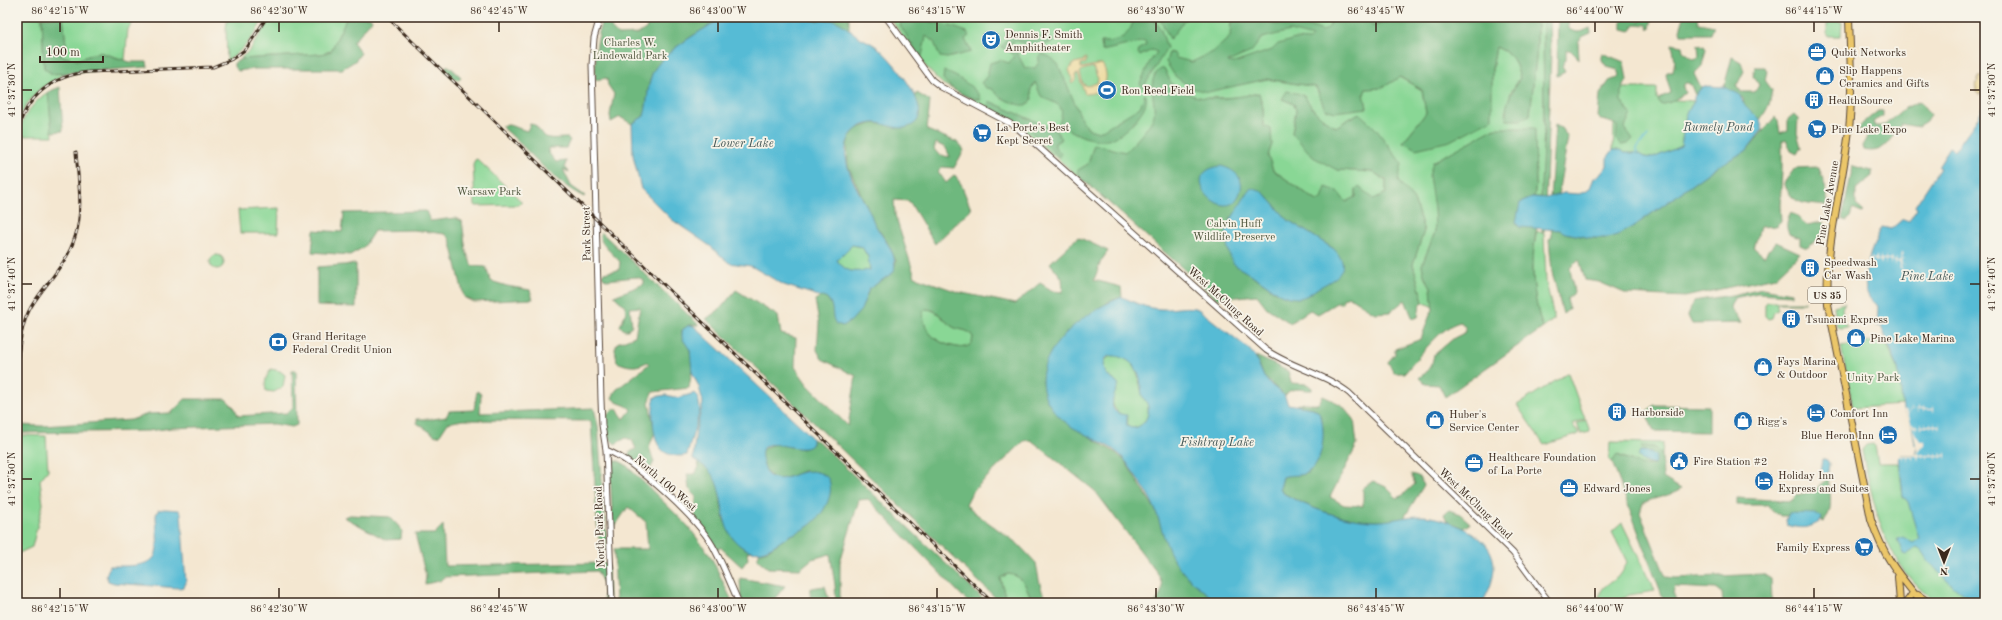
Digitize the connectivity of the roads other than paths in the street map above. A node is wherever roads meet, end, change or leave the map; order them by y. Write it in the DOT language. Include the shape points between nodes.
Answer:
graph roads {
  1 [pos="600,17"];
  2 [pos="886,17"];
  3 [pos="1849,17"];
  4 [pos="606,450"];
  5 [pos="1898,575"];
  6 [pos="1913,593"];
  7 [pos="612,603"];
  8 [pos="739,603"];
  9 [pos="1550,603"];
  10 [pos="1900,603"];
  11 [pos="1906,603"];
  12 [pos="1922,603"];
  13 [pos="1930,603"];
  1 -- 4 [label="street, Park Street" via="592,54 592,117 600,393"];
  2 -- 9 [label="street, West McClung Road" via="932,80 1015,126 1266,350 1284,362 1331,381 1349,393 1513,553"];
  3 -- 5 [label="main road, Pine Lake Avenue / US 35" via="1850,128 1829,246 1826,284 1870,519 1882,549"];
  4 -- 7 [label="street, North Park Road"];
  4 -- 8 [label="street, North 100 West" via="618,455 693,519 715,549"];
  5 -- 6 [label="main road, Pine Lake Avenue / US 35"];
  5 -- 10 [label="main road"];
  6 -- 11 [label="main road"];
  6 -- 12 [label="main road, Pine Lake Avenue / US 35"];
  6 -- 13 [label="main road, Pine Lake Avenue / US 35"];
}
